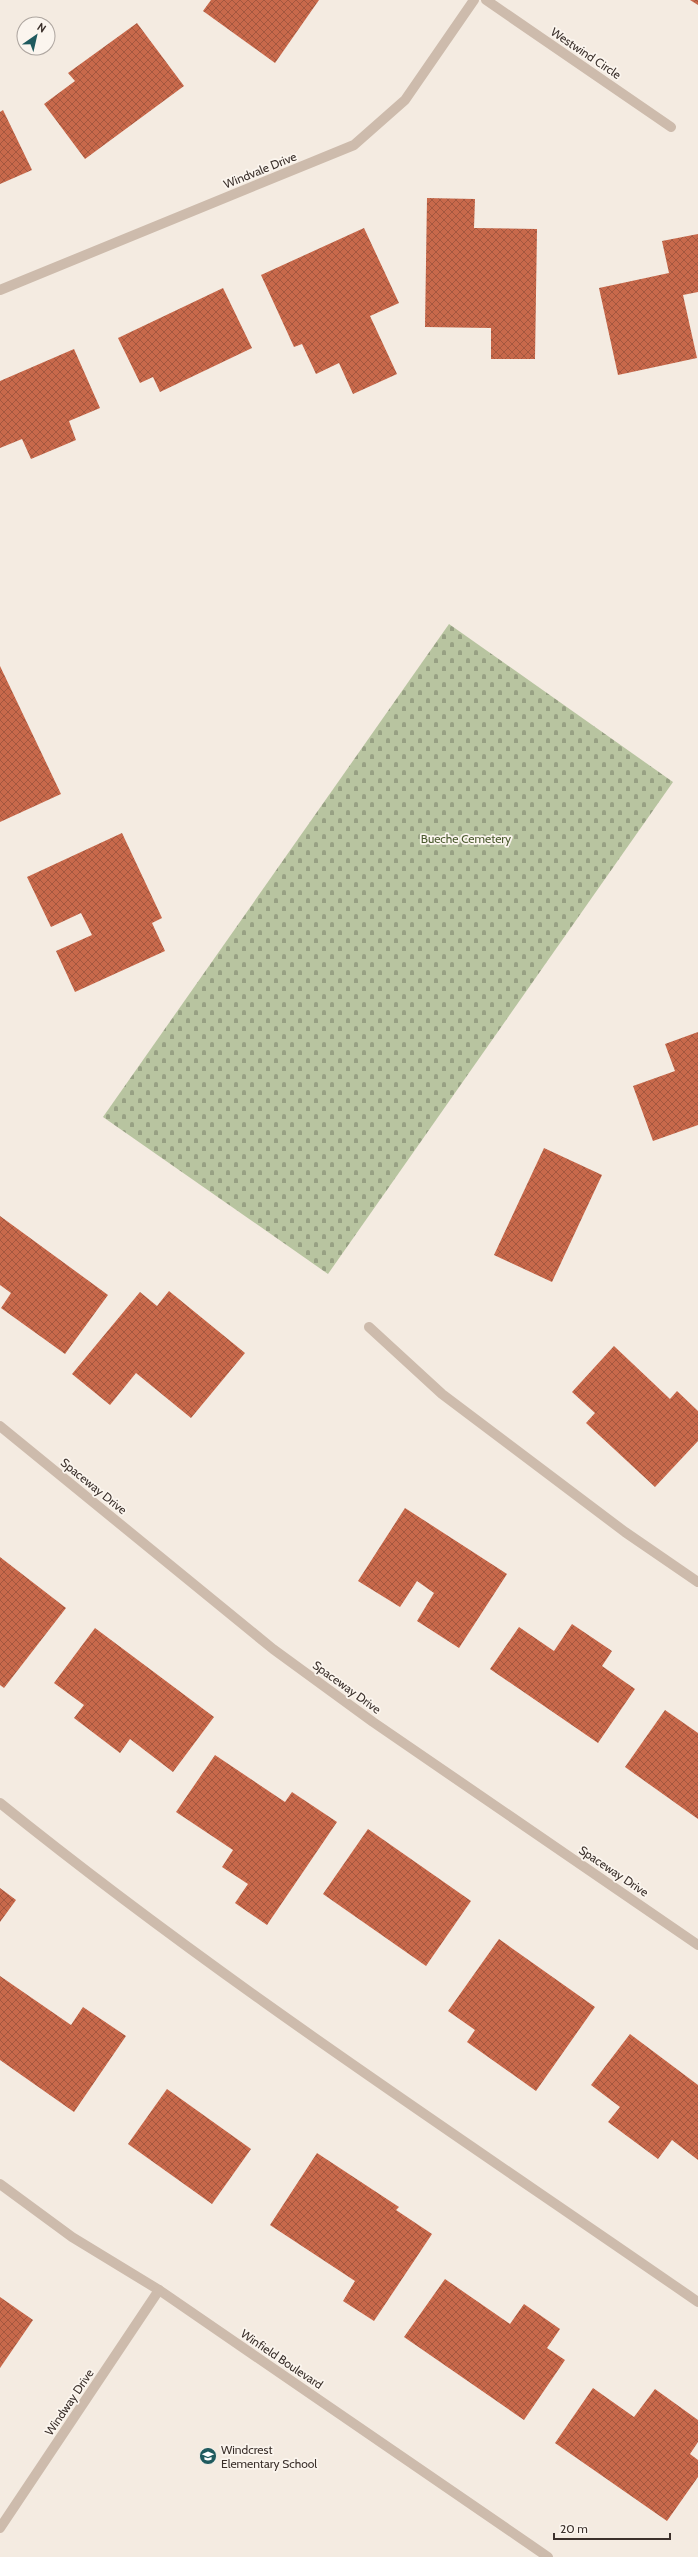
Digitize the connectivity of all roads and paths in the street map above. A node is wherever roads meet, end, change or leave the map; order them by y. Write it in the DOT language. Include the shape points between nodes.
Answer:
graph roads {
  1 [pos="474,0"];
  2 [pos="486,0"];
  3 [pos="671,127"];
  4 [pos="0,290"];
  5 [pos="368,1327"];
  6 [pos="0,1426"];
  7 [pos="698,1582"];
  8 [pos="0,1803"];
  9 [pos="698,1945"];
  10 [pos="0,2184"];
  11 [pos="159,2290"];
  12 [pos="698,2302"];
  13 [pos="1,2523"];
  14 [pos="548,2557"];
  1 -- 4 [label="street, Windvale Drive" via="405,100 354,145"];
  2 -- 3 [label="street, Westwind Circle"];
  5 -- 7 [label="street" via="442,1394 625,1532"];
  6 -- 9 [label="street, Spaceway Drive" via="273,1649 373,1722"];
  8 -- 12 [label="street" via="87,1874 221,1972"];
  10 -- 11 [label="street, Winfield Boulevard" via="72,2238"];
  11 -- 13 [label="street, Windway Drive"];
  11 -- 14 [label="street, Winfield Boulevard"];
}
